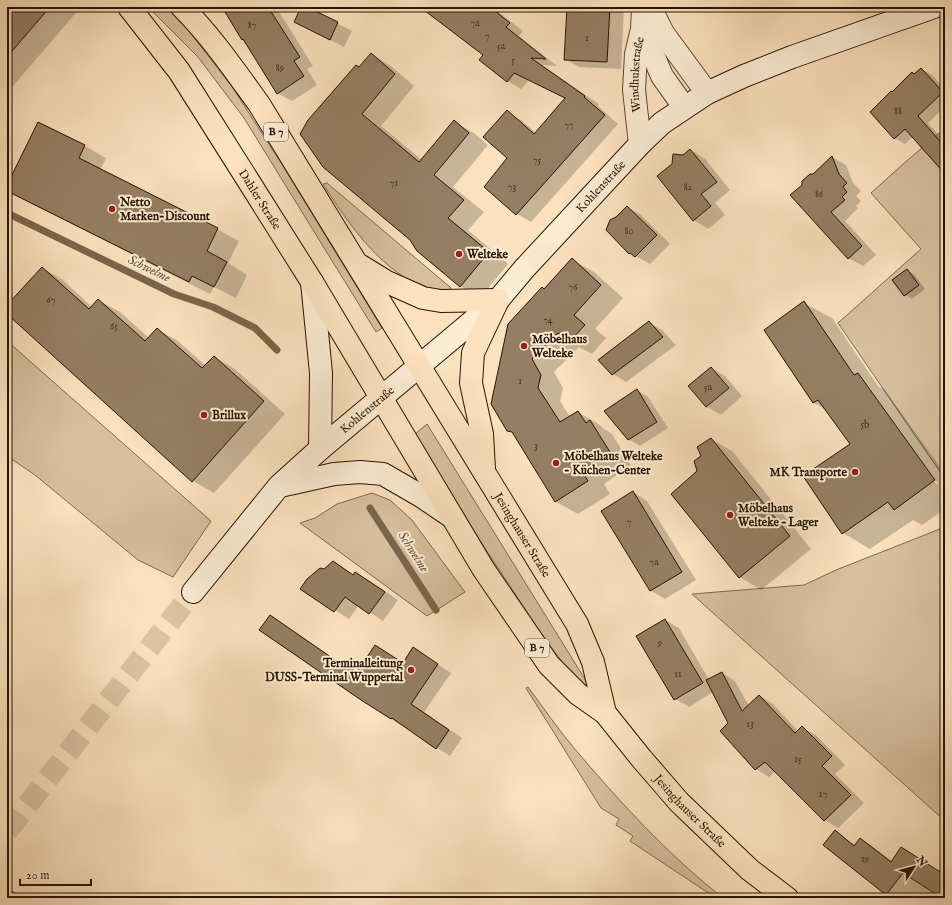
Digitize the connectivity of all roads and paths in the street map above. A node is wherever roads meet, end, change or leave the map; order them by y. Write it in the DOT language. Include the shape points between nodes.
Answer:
graph roads {
  1 [pos="129,7"];
  2 [pos="182,7"];
  3 [pos="643,7"];
  4 [pos="650,7"];
  5 [pos="934,7"];
  6 [pos="642,28"];
  7 [pos="707,93"];
  8 [pos="684,107"];
  9 [pos="640,144"];
  10 [pos="358,265"];
  11 [pos="312,282"];
  12 [pos="498,300"];
  13 [pos="420,365"];
  14 [pos="381,398"];
  15 [pos="320,449"];
  16 [pos="484,471"];
  17 [pos="279,486"];
  18 [pos="452,517"];
  19 [pos="193,592"];
  20 [pos="605,713"];
  21 [pos="787,898"];
  1 -- 11 [label="main road, Dahler Straße / B 7" via="179,72"];
  2 -- 10 [label="main road, B 7" via="228,61 259,104"];
  3 -- 6 [label="street, Windhukstraße"];
  4 -- 7 [label="street, Windhukstraße" via="663,33"];
  5 -- 7 [label="street, Kohlenstraße" via="792,57"];
  6 -- 8 [label="street, Windhukstraße" via="662,76"];
  6 -- 9 [label="street, Windhukstraße" via="636,54 634,90"];
  7 -- 8 [label="street, Kohlenstraße"];
  8 -- 9 [label="street, Kohlenstraße"];
  9 -- 12 [label="street, Kohlenstraße"];
  10 -- 12 [label="main road" via="387,282 423,298 441,301"];
  10 -- 13 [label="main road, B 7"];
  11 -- 14 [label="main road, Dahler Straße / B 7"];
  11 -- 15 [label="street, Kohlenstraße" via="321,373"];
  12 -- 13 [label="street, Kohlenstraße"];
  12 -- 16 [label="main road" via="473,353 471,382 482,434"];
  13 -- 14 [label="street, Kohlenstraße"];
  13 -- 16 [label="main road, Jesinghauser Straße / B 7"];
  14 -- 15 [label="street, Kohlenstraße"];
  14 -- 18 [label="main road, Jesinghauser Straße / B 7"];
  15 -- 17 [label="street, Kohlenstraße"];
  16 -- 20 [label="main road, Jesinghauser Straße / B 7" via="577,624 593,662"];
  17 -- 18 [label="street" via="334,474 383,474"];
  17 -- 19 [label="street, Kohlenstraße"];
  18 -- 20 [label="main road, Jesinghauser Straße / B 7" via="484,570 549,665 578,694"];
  20 -- 21 [label="main road, Jesinghauser Straße / B 7" via="679,802 750,870"];
}
